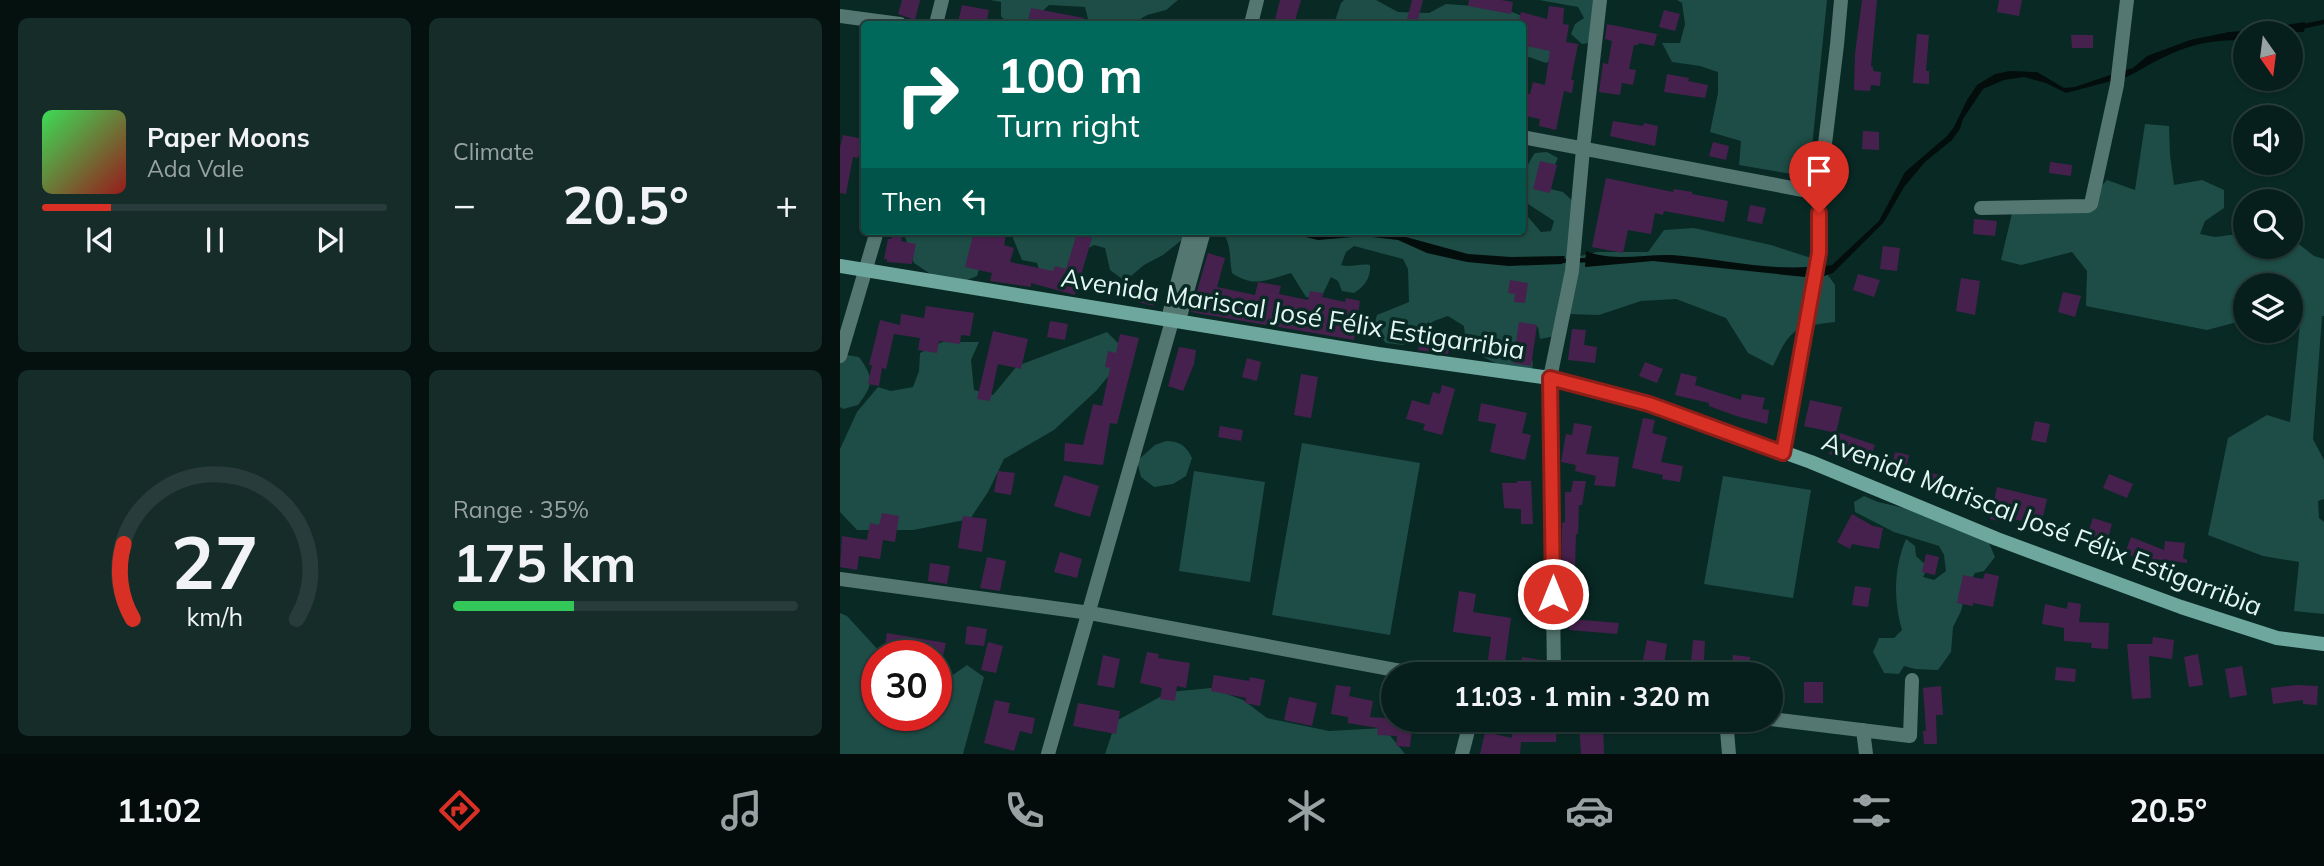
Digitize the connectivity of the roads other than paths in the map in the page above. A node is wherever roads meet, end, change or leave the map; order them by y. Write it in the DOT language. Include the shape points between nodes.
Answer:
graph roads {
  1 [pos="942,0"];
  2 [pos="1257,0"];
  3 [pos="1600,0"];
  4 [pos="1841,0"];
  5 [pos="2127,0"];
  6 [pos="840,16"];
  7 [pos="878,21"];
  8 [pos="937,21"];
  9 [pos="1252,21"];
  10 [pos="1526,138"];
  11 [pos="1583,149"];
  12 [pos="1819,193"];
  13 [pos="1981,208"];
  14 [pos="876,235"];
  15 [pos="1196,235"];
  16 [pos="840,266"];
  17 [pos="866,270"];
  18 [pos="1172,321"];
  19 [pos="840,356"];
  20 [pos="1550,378"];
  21 [pos="1783,453"];
  22 [pos="840,579"];
  23 [pos="1090,613"];
  24 [pos="2324,644"];
  25 [pos="1554,662"];
  26 [pos="1381,667"];
  27 [pos="1912,680"];
  28 [pos="1783,720"];
  29 [pos="1863,730"];
  30 [pos="1468,732"];
  31 [pos="1727,732"];
  32 [pos="1048,754"];
  33 [pos="1462,754"];
  34 [pos="1729,754"];
  35 [pos="1866,754"];
  1 -- 8 [label="street"];
  2 -- 9 [label="street"];
  3 -- 11 [label="street"];
  4 -- 12 [label="street"];
  5 -- 13 [label="street" via="2117,85 2091,204"];
  6 -- 7 [label="street"];
  10 -- 11 [label="street"];
  11 -- 12 [label="street"];
  11 -- 20 [label="street" via="1572,271"];
  12 -- 21 [label="street" via="1819,253"];
  14 -- 17 [label="street"];
  15 -- 18 [label="street" via="1181,313"];
  16 -- 17 [label="main road, Avenida Mariscal José Félix Estigarribia"];
  17 -- 18 [label="main road, Avenida Mariscal José Félix Estigarribia"];
  17 -- 19 [label="street"];
  18 -- 20 [label="main road, Avenida Mariscal José Félix Estigarribia"];
  18 -- 23 [label="street"];
  20 -- 21 [label="main road, Avenida Mariscal José Félix Estigarribia" via="1649,404"];
  20 -- 25 [label="street"];
  21 -- 24 [label="main road, Avenida Mariscal José Félix Estigarribia" via="2181,607 2277,638"];
  22 -- 23 [label="street"];
  23 -- 26 [label="street"];
  23 -- 32 [label="street"];
  27 -- 29 [label="street" via="1910,736"];
  28 -- 29 [label="street"];
  29 -- 35 [label="street"];
  30 -- 33 [label="street"];
  31 -- 34 [label="street"];
}
